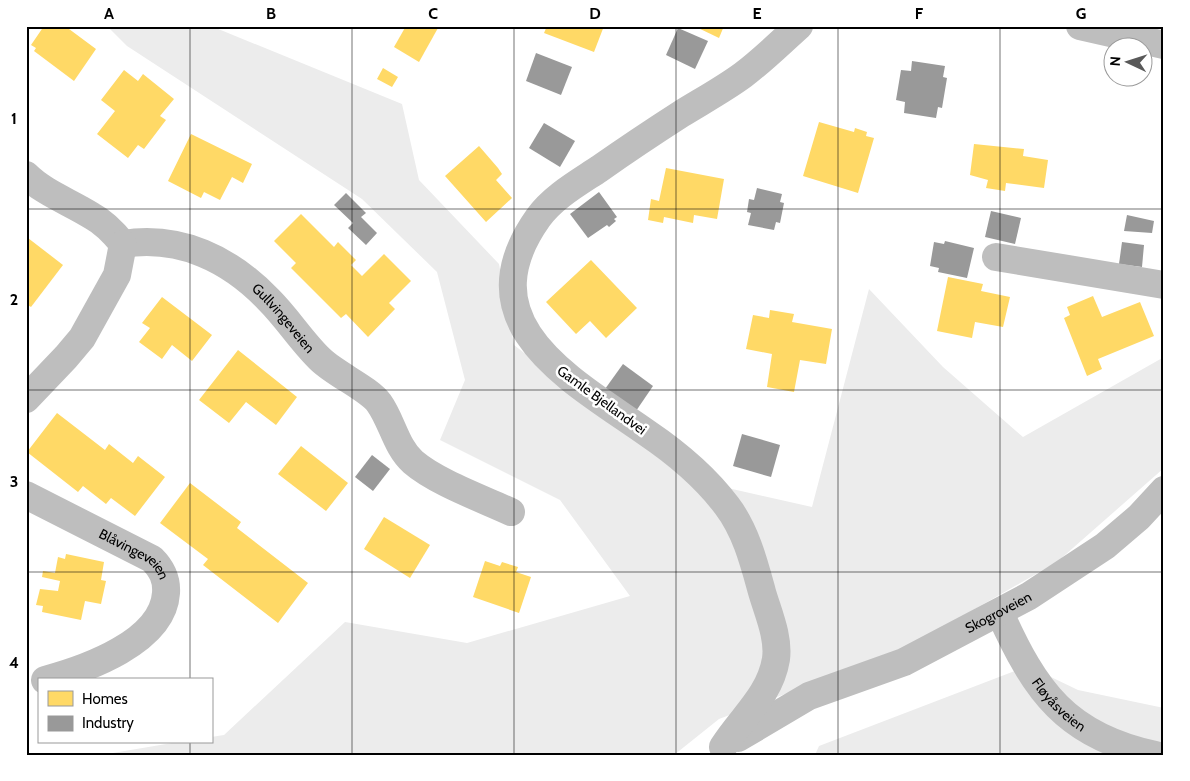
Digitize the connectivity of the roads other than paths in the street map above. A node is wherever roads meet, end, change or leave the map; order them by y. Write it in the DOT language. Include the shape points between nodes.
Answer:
graph roads {
  1 [pos="799,26"];
  2 [pos="1080,26"];
  3 [pos="1164,45"];
  4 [pos="26,175"];
  5 [pos="123,244"];
  6 [pos="996,257"];
  7 [pos="1164,285"];
  8 [pos="26,399"];
  9 [pos="1164,490"];
  10 [pos="26,496"];
  11 [pos="512,512"];
  12 [pos="1000,613"];
  13 [pos="52,678"];
  14 [pos="38,681"];
  15 [pos="26,685"];
  16 [pos="717,751"];
  17 [pos="1155,755"];
  1 -- 16 [label="street, Gamle Bjellandvei" via="744,74 549,205 528,234 514,263 514,301 522,327 531,340 565,376 649,434 694,471 727,506 751,552 774,634 776,661 758,703"];
  2 -- 3 [label="street"];
  4 -- 5 [label="street" via="35,184 99,221"];
  5 -- 8 [label="street" via="117,275 82,338"];
  5 -- 11 [label="street, Gullvingeveien" via="141,241 175,243 218,258 234,268 269,299 320,359 378,402 414,463"];
  6 -- 7 [label="street"];
  9 -- 12 [label="street, Skogroveien" via="1105,546"];
  10 -- 13 [label="street, Blåvingeveien" via="152,559 159,566 167,585 162,613 136,642 74,672"];
  12 -- 16 [label="street, Skogroveien" via="904,662 809,696"];
  12 -- 17 [label="street, Fløyåsveien" via="1024,664 1050,701 1099,737 1126,749"];
  14 -- 15 [label="street"];
}
